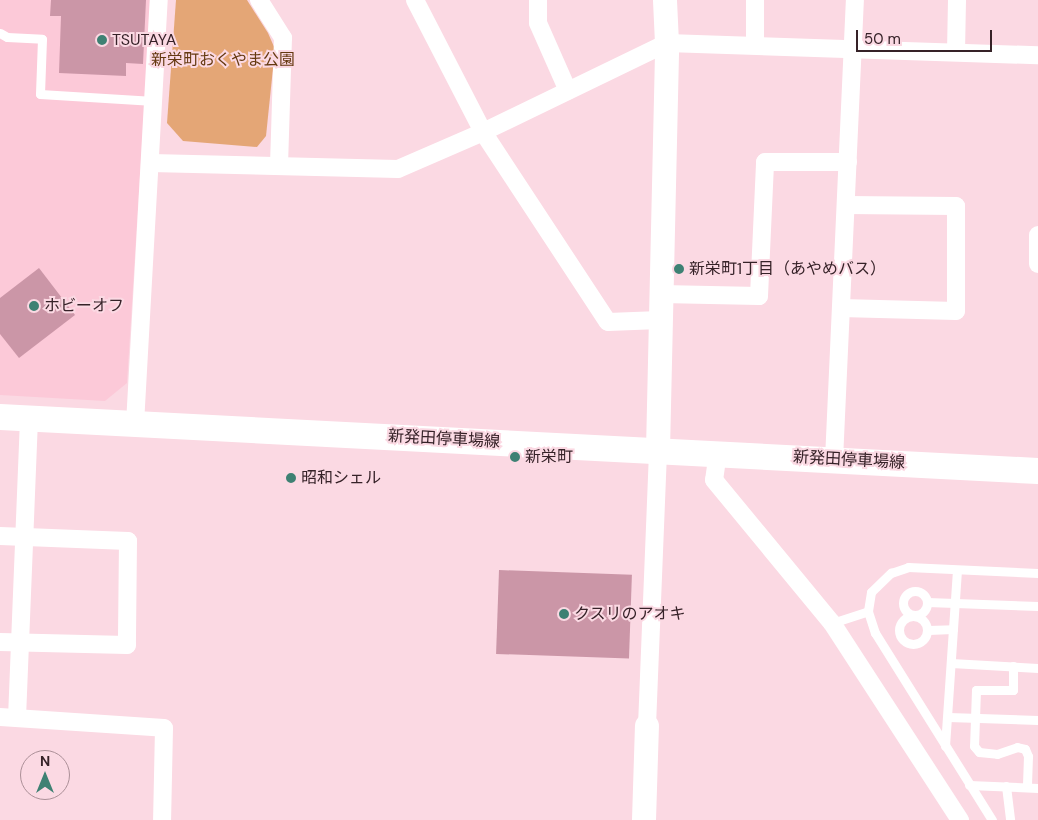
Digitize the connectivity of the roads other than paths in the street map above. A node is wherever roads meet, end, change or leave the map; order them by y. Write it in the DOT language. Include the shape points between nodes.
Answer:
graph roads {
  1 [pos="159,0"];
  2 [pos="259,0"];
  3 [pos="416,0"];
  4 [pos="538,0"];
  5 [pos="665,0"];
  6 [pos="755,0"];
  7 [pos="855,0"];
  8 [pos="957,0"];
  9 [pos="0,33"];
  10 [pos="667,42"];
  11 [pos="755,45"];
  12 [pos="854,48"];
  13 [pos="956,52"];
  14 [pos="1038,55"];
  15 [pos="568,91"];
  16 [pos="154,101"];
  17 [pos="484,132"];
  18 [pos="848,162"];
  19 [pos="151,163"];
  20 [pos="280,166"];
  21 [pos="846,205"];
  22 [pos="1038,235"];
  23 [pos="1038,264"];
  24 [pos="661,294"];
  25 [pos="841,308"];
  26 [pos="660,320"];
  27 [pos="0,417"];
  28 [pos="29,419"];
  29 [pos="135,424"];
  30 [pos="658,450"];
  31 [pos="718,452"];
  32 [pos="834,460"];
  33 [pos="1038,471"];
  34 [pos="0,536"];
  35 [pos="24,537"];
  36 [pos="957,570"];
  37 [pos="1038,573"];
  38 [pos="927,602"];
  39 [pos="955,602"];
  40 [pos="1038,606"];
  41 [pos="868,611"];
  42 [pos="914,616"];
  43 [pos="832,623"];
  44 [pos="953,629"];
  45 [pos="928,630"];
  46 [pos="0,642"];
  47 [pos="20,643"];
  48 [pos="951,663"];
  49 [pos="1013,666"];
  50 [pos="1038,668"];
  51 [pos="8,717"];
  52 [pos="948,717"];
  53 [pos="975,718"];
  54 [pos="1038,720"];
  55 [pos="647,726"];
  56 [pos="946,746"];
  57 [pos="969,785"];
  58 [pos="1006,786"];
  59 [pos="1027,787"];
  60 [pos="1038,788"];
  61 [pos="162,820"];
  62 [pos="644,820"];
  63 [pos="960,820"];
  64 [pos="992,820"];
  65 [pos="1010,820"];
  1 -- 16 [label="street"];
  2 -- 20 [label="street" via="283,38"];
  3 -- 17 [label="street"];
  4 -- 15 [label="street" via="538,23"];
  5 -- 10 [label="street"];
  6 -- 11 [label="street"];
  7 -- 12 [label="street"];
  8 -- 13 [label="street"];
  9 -- 16 [label="lane" via="7,37 42,39 40,94"];
  10 -- 11 [label="street"];
  10 -- 15 [label="street"];
  10 -- 24 [label="street"];
  11 -- 12 [label="street"];
  12 -- 13 [label="street"];
  12 -- 18 [label="street"];
  13 -- 14 [label="street"];
  15 -- 17 [label="street"];
  16 -- 19 [label="street"];
  17 -- 20 [label="street" via="398,169"];
  17 -- 26 [label="street" via="608,322"];
  18 -- 21 [label="street"];
  18 -- 24 [label="street" via="765,162 759,296"];
  19 -- 20 [label="street"];
  19 -- 29 [label="street"];
  21 -- 25 [label="street"];
  21 -- 25 [label="street" via="956,206 956,311"];
  22 -- 23 [label="street"];
  24 -- 26 [label="street"];
  25 -- 32 [label="street"];
  26 -- 30 [label="street"];
  27 -- 28 [label="main road, 新発田停車場線"];
  28 -- 29 [label="main road, 新発田停車場線"];
  28 -- 35 [label="street"];
  29 -- 30 [label="main road, 新発田停車場線"];
  30 -- 31 [label="main road, 新発田停車場線"];
  30 -- 55 [label="street"];
  31 -- 32 [label="main road, 新発田停車場線"];
  31 -- 43 [label="street" via="714,480"];
  32 -- 33 [label="main road, 新発田停車場線"];
  34 -- 35 [label="street"];
  35 -- 47 [label="street"];
  35 -- 47 [label="street" via="128,541 127,645"];
  36 -- 37 [label="lane"];
  36 -- 39 [label="lane"];
  36 -- 41 [label="lane" via="908,567 891,573 871,592"];
  38 -- 39 [label="lane"];
  38 -- 42 [label="lane" via="924,612"];
  38 -- 42 [label="lane" via="925,596 916,591 905,596 903,606"];
  39 -- 40 [label="lane"];
  39 -- 44 [label="lane"];
  41 -- 43 [label="lane"];
  41 -- 56 [label="lane" via="875,633"];
  42 -- 45 [label="lane" via="921,618"];
  42 -- 45 [label="lane" via="902,621 899,634 902,639 919,643"];
  43 -- 63 [label="street"];
  44 -- 45 [label="lane"];
  44 -- 48 [label="lane"];
  46 -- 47 [label="street"];
  47 -- 51 [label="street"];
  48 -- 49 [label="lane"];
  48 -- 52 [label="lane"];
  49 -- 50 [label="lane"];
  49 -- 53 [label="lane" via="1012,690 976,690"];
  51 -- 61 [label="street" via="164,728"];
  52 -- 53 [label="lane"];
  52 -- 56 [label="lane"];
  53 -- 54 [label="lane"];
  53 -- 59 [label="lane" via="974,746 979,752 997,754 1017,747 1024,749 1028,756"];
  55 -- 62 [label="street"];
  56 -- 57 [label="lane"];
  57 -- 58 [label="lane"];
  57 -- 64 [label="lane"];
  58 -- 59 [label="lane"];
  58 -- 65 [label="lane"];
  59 -- 60 [label="lane"];
}
